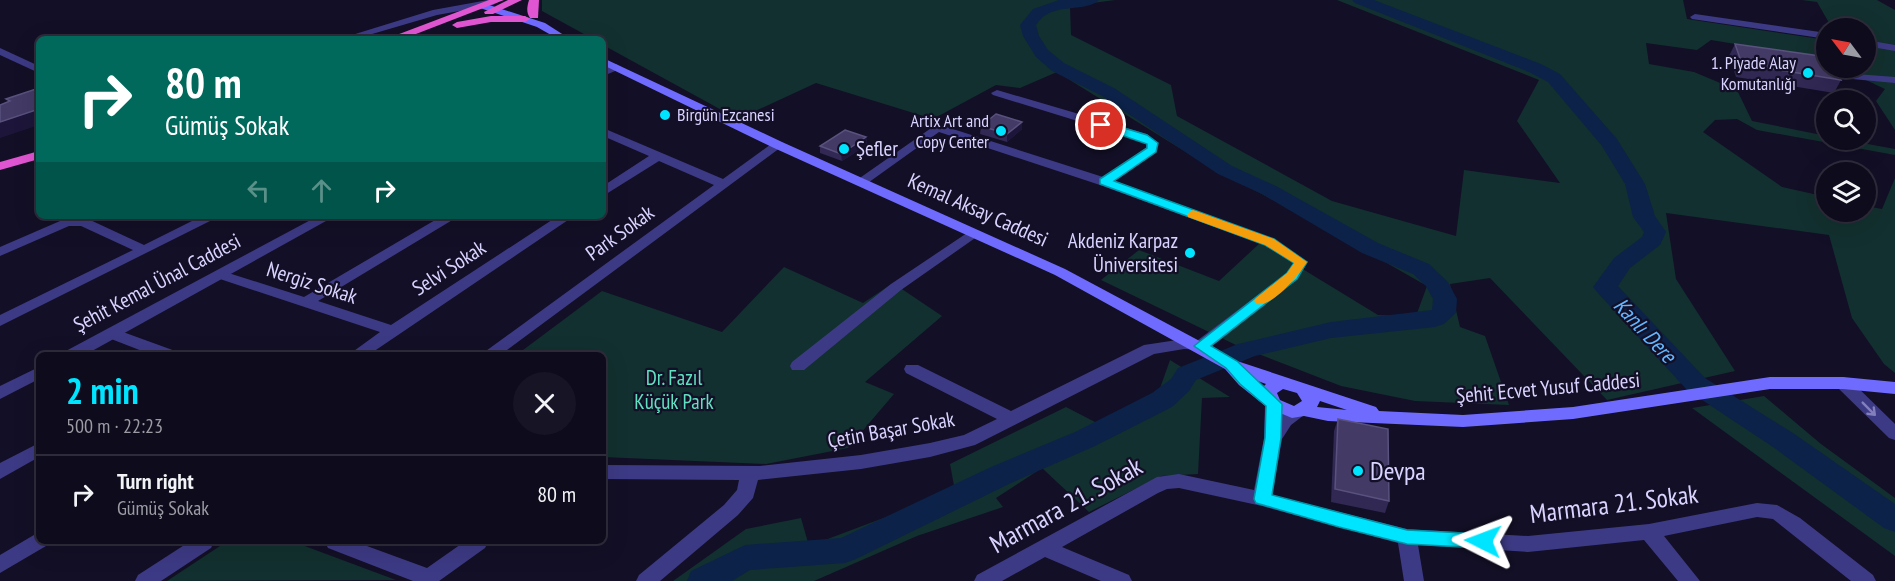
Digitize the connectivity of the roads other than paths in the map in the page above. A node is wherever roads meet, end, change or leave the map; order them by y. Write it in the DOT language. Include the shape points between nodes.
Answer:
graph roads {
  1 [pos="518,0"];
  2 [pos="534,0"];
  3 [pos="495,5"];
  4 [pos="1695,16"];
  5 [pos="533,20"];
  6 [pos="453,26"];
  7 [pos="1816,34"];
  8 [pos="354,36"];
  9 [pos="401,36"];
  10 [pos="424,36"];
  11 [pos="560,36"];
  12 [pos="1876,43"];
  13 [pos="1895,46"];
  14 [pos="0,51"];
  15 [pos="606,62"];
  16 [pos="616,67"];
  17 [pos="36,69"];
  18 [pos="606,72"];
  19 [pos="1858,79"];
  20 [pos="1895,82"];
  21 [pos="997,93"];
  22 [pos="606,133"];
  23 [pos="778,145"];
  24 [pos="36,147"];
  25 [pos="36,156"];
  26 [pos="658,156"];
  27 [pos="0,157"];
  28 [pos="0,166"];
  29 [pos="860,182"];
  30 [pos="1105,182"];
  31 [pos="723,184"];
  32 [pos="606,190"];
  33 [pos="207,219"];
  34 [pos="322,219"];
  35 [pos="447,219"];
  36 [pos="562,219"];
  37 [pos="973,233"];
  38 [pos="144,250"];
  39 [pos="0,252"];
  40 [pos="219,274"];
  41 [pos="306,302"];
  42 [pos="0,321"];
  43 [pos="392,331"];
  44 [pos="112,333"];
  45 [pos="1201,346"];
  46 [pos="77,352"];
  47 [pos="162,352"];
  48 [pos="361,352"];
  49 [pos="493,352"];
  50 [pos="1231,365"];
  51 [pos="798,366"];
  52 [pos="912,369"];
  53 [pos="36,374"];
  54 [pos="1282,384"];
  55 [pos="1843,384"];
  56 [pos="1895,388"];
  57 [pos="1304,390"];
  58 [pos="0,393"];
  59 [pos="1272,402"];
  60 [pos="1302,411"];
  61 [pos="1384,416"];
  62 [pos="1012,420"];
  63 [pos="1895,434"];
  64 [pos="1273,438"];
  65 [pos="36,451"];
  66 [pos="0,472"];
  67 [pos="606,472"];
  68 [pos="750,473"];
  69 [pos="1262,499"];
  70 [pos="1649,532"];
  71 [pos="1407,537"];
  72 [pos="36,542"];
  73 [pos="201,544"];
  74 [pos="340,544"];
  75 [pos="475,544"];
  76 [pos="1044,548"];
  77 [pos="0,565"];
  78 [pos="426,579"];
  79 [pos="145,581"];
  80 [pos="646,581"];
  81 [pos="984,581"];
  82 [pos="1122,581"];
  83 [pos="1414,581"];
  84 [pos="1690,581"];
  85 [pos="1866,581"];
  1 -- 3 [label="highway"];
  2 -- 5 [label="highway"];
  3 -- 5 [label="main road"];
  3 -- 6 [label="highway"];
  3 -- 8 [label="street" via="451,8"];
  3 -- 9 [label="highway"];
  4 -- 7 [label="street"];
  5 -- 6 [label="highway" via="491,19"];
  5 -- 11 [label="main road"];
  6 -- 10 [label="highway"];
  12 -- 13 [label="street"];
  14 -- 17 [label="street"];
  15 -- 16 [label="main road, Kemal Aksay Caddesi"];
  16 -- 18 [label="street"];
  16 -- 23 [label="main road, Kemal Aksay Caddesi"];
  19 -- 20 [label="street"];
  21 -- 30 [label="street" via="1152,143 1152,149"];
  22 -- 26 [label="street"];
  23 -- 29 [label="main road, Kemal Aksay Caddesi"];
  23 -- 31 [label="street, Park Sokak"];
  24 -- 27 [label="highway"];
  25 -- 28 [label="highway"];
  26 -- 31 [label="street"];
  26 -- 32 [label="street"];
  29 -- 30 [label="street" via="937,128"];
  29 -- 37 [label="main road, Kemal Aksay Caddesi"];
  30 -- 45 [label="street" via="1269,242 1301,262 1292,276"];
  31 -- 49 [label="street, Park Sokak"];
  33 -- 38 [label="street"];
  34 -- 40 [label="street, Şehit Kemal Ünal Caddesi"];
  35 -- 41 [label="street"];
  36 -- 43 [label="street, Selvi Sokak"];
  37 -- 45 [label="main road, Kemal Aksay Caddesi" via="1060,272"];
  37 -- 51 [label="street" via="896,287"];
  38 -- 39 [label="street" via="83,222 67,222"];
  38 -- 42 [label="street"];
  40 -- 41 [label="street, Nergiz Sokak"];
  40 -- 44 [label="street, Şehit Kemal Ünal Caddesi"];
  41 -- 43 [label="street, Nergiz Sokak"];
  43 -- 48 [label="street, Selvi Sokak"];
  44 -- 46 [label="street, Şehit Kemal Ünal Caddesi"];
  44 -- 47 [label="street"];
  45 -- 50 [label="main road, Kemal Aksay Caddesi"];
  45 -- 62 [label="street, Çetin Başar Sokak" via="1150,348"];
  50 -- 54 [label="main road, Kemal Aksay Caddesi"];
  50 -- 59 [label="main road, Kemal Aksay Caddesi"];
  52 -- 62 [label="street"];
  53 -- 58 [label="street"];
  54 -- 57 [label="main road"];
  54 -- 59 [label="main road" via="1272,387 1268,395"];
  55 -- 56 [label="main road, Şehit Ecvet Yusuf Caddesi"];
  55 -- 61 [label="main road, Şehit Ecvet Yusuf Caddesi" via="1770,382 1520,418 1463,421"];
  55 -- 63 [label="street, one-way"];
  57 -- 60 [label="main road" via="1311,403"];
  57 -- 61 [label="main road"];
  59 -- 60 [label="main road" via="1286,411"];
  59 -- 64 [label="street"];
  60 -- 61 [label="main road"];
  60 -- 64 [label="street" via="1285,421"];
  62 -- 68 [label="street, Çetin Başar Sokak" via="969,440 930,450 861,462"];
  64 -- 69 [label="street"];
  65 -- 66 [label="street"];
  67 -- 68 [label="street, Çetin Başar Sokak"];
  68 -- 80 [label="street" via="746,493 730,510"];
  69 -- 71 [label="street, Marmara 21. Sokak"];
  69 -- 76 [label="street, Marmara 21. Sokak" via="1179,481 1164,482"];
  70 -- 71 [label="street, Marmara 21. Sokak" via="1528,544"];
  70 -- 84 [label="street"];
  70 -- 85 [label="street, Marmara 21. Sokak" via="1757,510 1777,512"];
  71 -- 83 [label="street"];
  72 -- 77 [label="street"];
  73 -- 79 [label="street"];
  74 -- 78 [label="street"];
  75 -- 78 [label="street"];
  76 -- 81 [label="street, Marmara 21. Sokak"];
  76 -- 82 [label="street"];
}
